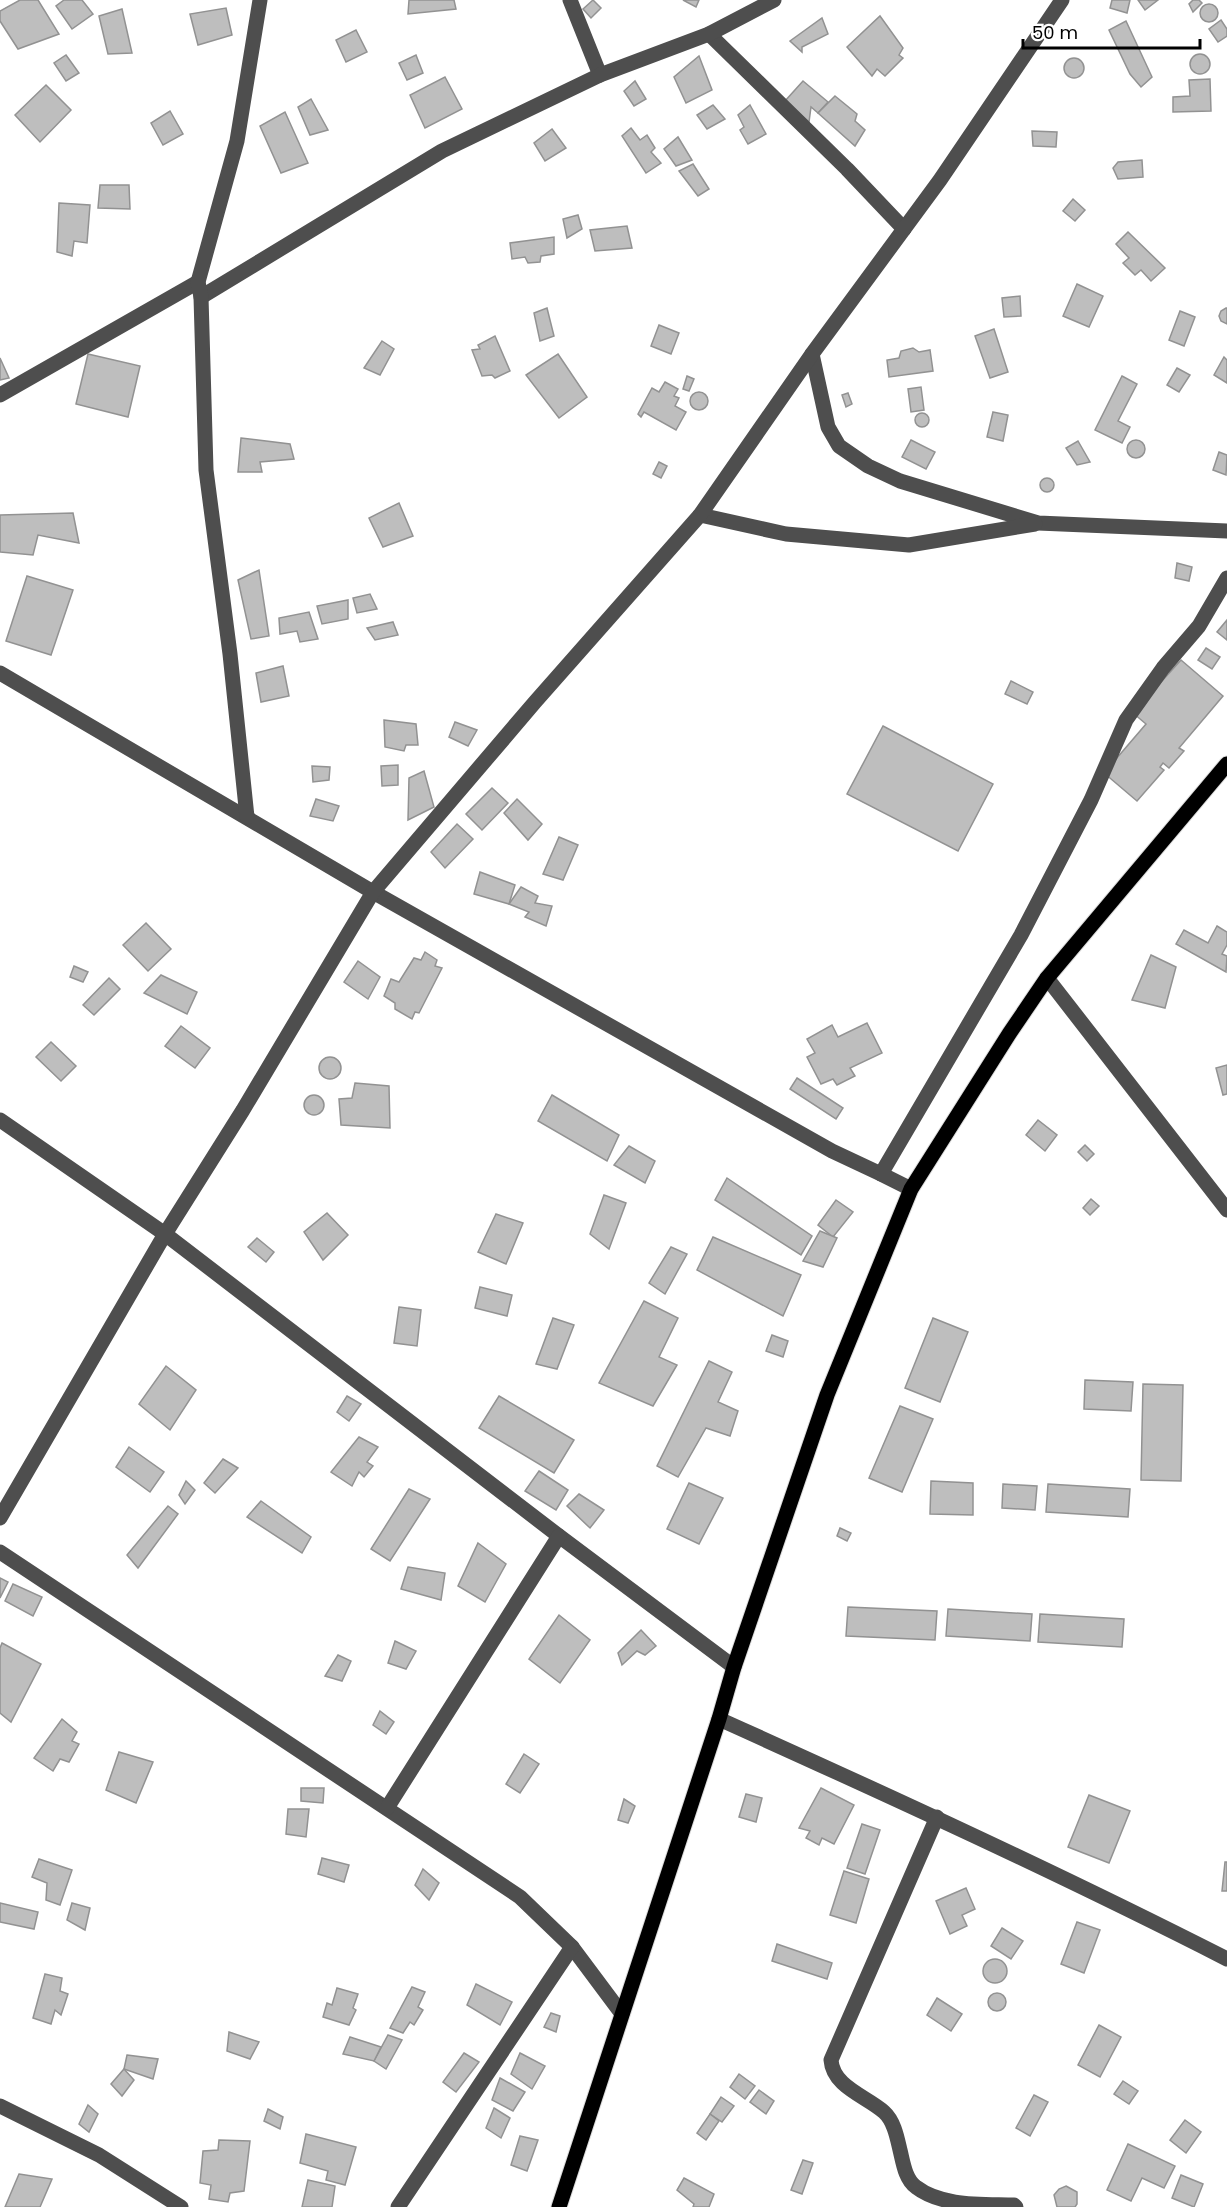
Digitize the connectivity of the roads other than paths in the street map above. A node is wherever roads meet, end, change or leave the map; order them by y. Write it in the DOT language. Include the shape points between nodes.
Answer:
graph roads {
  1 [pos="260,0"];
  2 [pos="570,0"];
  3 [pos="774,0"];
  4 [pos="1062,0"];
  5 [pos="710,34"];
  6 [pos="600,75"];
  7 [pos="904,229"];
  8 [pos="200,290"];
  9 [pos="812,354"];
  10 [pos="0,395"];
  11 [pos="700,515"];
  12 [pos="1038,523"];
  13 [pos="1227,531"];
  14 [pos="1227,578"];
  15 [pos="0,673"];
  16 [pos="1227,764"];
  17 [pos="247,817"];
  18 [pos="373,892"];
  19 [pos="1047,978"];
  20 [pos="0,1120"];
  21 [pos="880,1174"];
  22 [pos="911,1189"];
  23 [pos="1227,1210"];
  24 [pos="165,1234"];
  25 [pos="0,1518"];
  26 [pos="559,1536"];
  27 [pos="0,1552"];
  28 [pos="734,1667"];
  29 [pos="719,1719"];
  30 [pos="387,1808"];
  31 [pos="937,1817"];
  32 [pos="572,1947"];
  33 [pos="1227,1959"];
  34 [pos="622,2014"];
  35 [pos="0,2106"];
  36 [pos="181,2207"];
  37 [pos="398,2207"];
  38 [pos="559,2207"];
  39 [pos="1016,2207"];
  1 -- 8 [label="street" via="237,141"];
  2 -- 6 [label="street"];
  3 -- 5 [label="street"];
  4 -- 7 [label="street"];
  5 -- 6 [label="street"];
  5 -- 7 [label="street"];
  6 -- 8 [label="street" via="442,151"];
  7 -- 9 [label="street"];
  8 -- 10 [label="street"];
  8 -- 17 [label="street" via="206,470"];
  9 -- 11 [label="street"];
  9 -- 12 [label="street" via="828,428 838,446 900,481"];
  11 -- 12 [label="street" via="786,534 909,545"];
  11 -- 18 [label="street"];
  12 -- 13 [label="street"];
  14 -- 21 [label="street" via="1199,626 1126,720 1091,800 1021,935"];
  15 -- 17 [label="street"];
  16 -- 19 [label="main road"];
  17 -- 18 [label="street"];
  18 -- 21 [label="street" via="832,1151"];
  18 -- 24 [label="street"];
  19 -- 22 [label="main road"];
  19 -- 23 [label="street"];
  20 -- 24 [label="street"];
  21 -- 22 [label="street"];
  22 -- 28 [label="main road" via="827,1395"];
  24 -- 25 [label="street"];
  24 -- 26 [label="street"];
  26 -- 28 [label="street"];
  26 -- 30 [label="street"];
  27 -- 30 [label="street"];
  28 -- 29 [label="main road"];
  29 -- 31 [label="street"];
  29 -- 34 [label="main road"];
  30 -- 32 [label="street" via="520,1897"];
  31 -- 33 [label="street"];
  31 -- 39 [label="street" via="831,2060 832,2070 838,2080 886,2114 895,2129 904,2170 915,2187 939,2199"];
  32 -- 34 [label="street"];
  32 -- 37 [label="street"];
  34 -- 38 [label="main road"];
  35 -- 36 [label="street" via="99,2155"];
}
